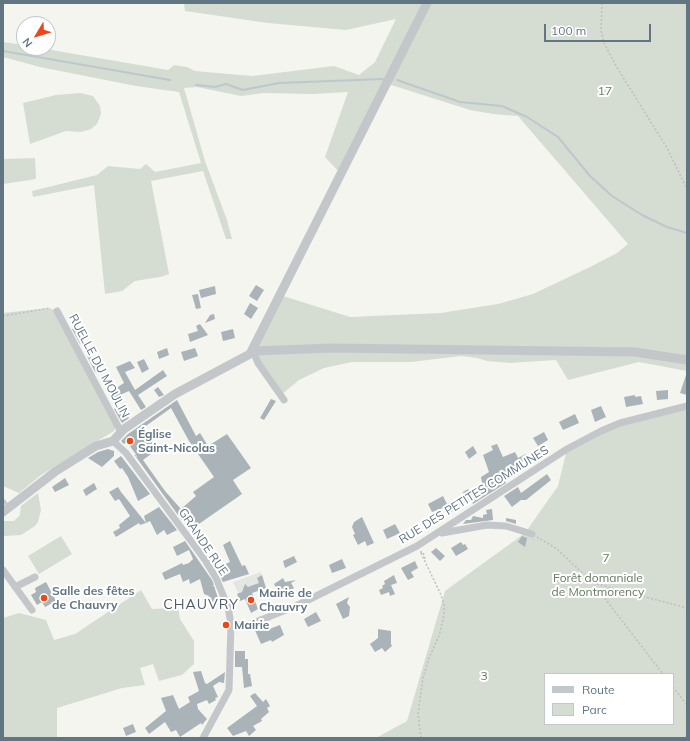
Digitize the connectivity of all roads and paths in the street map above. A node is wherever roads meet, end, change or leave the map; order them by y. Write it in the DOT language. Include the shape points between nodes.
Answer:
graph roads {
  1 [pos="427,3"];
  2 [pos="602,3"];
  3 [pos="687,189"];
  4 [pos="57,311"];
  5 [pos="3,316"];
  6 [pos="253,351"];
  7 [pos="687,360"];
  8 [pos="284,400"];
  9 [pos="687,406"];
  10 [pos="132,424"];
  11 [pos="121,432"];
  12 [pos="113,442"];
  13 [pos="130,459"];
  14 [pos="5,506"];
  15 [pos="438,533"];
  16 [pos="532,534"];
  17 [pos="419,549"];
  18 [pos="3,570"];
  19 [pos="35,577"];
  20 [pos="593,583"];
  21 [pos="15,587"];
  22 [pos="610,588"];
  23 [pos="605,598"];
  24 [pos="687,608"];
  25 [pos="32,610"];
  26 [pos="231,624"];
  27 [pos="662,673"];
  28 [pos="674,688"];
  29 [pos="687,705"];
  30 [pos="687,736"];
  31 [pos="203,738"];
  32 [pos="421,738"];
  33 [pos="684,738"];
  1 -- 6 [label="street"];
  2 -- 3 [label="path" via="601,30 604,43 667,148"];
  4 -- 5 [label="path" via="49,308"];
  4 -- 11 [label="street, RUELLE DU MOULIN"];
  6 -- 7 [label="street" via="331,348 635,352"];
  6 -- 8 [label="street" via="258,363"];
  6 -- 10 [label="street" via="175,394"];
  9 -- 15 [label="street, RUE DES PETITES COMMUNES" via="620,423 601,431 568,449"];
  10 -- 11 [label="street"];
  10 -- 13 [label="path" via="148,446"];
  11 -- 12 [label="street"];
  12 -- 13 [label="street, GRANDE RUE" via="122,448"];
  12 -- 14 [label="street" via="96,446"];
  13 -- 26 [label="street, GRANDE RUE" via="205,560 224,595"];
  15 -- 16 [label="street" via="487,525 506,526"];
  15 -- 17 [label="street, RUE DES PETITES COMMUNES"];
  16 -- 20 [label="path" via="557,549"];
  17 -- 26 [label="street, RUE DES PETITES COMMUNES" via="296,606 248,624"];
  17 -- 32 [label="path" via="444,605 439,636 429,658 424,678 418,713"];
  18 -- 21 [label="street"];
  19 -- 21 [label="street"];
  20 -- 22 [label="path"];
  20 -- 23 [label="path"];
  21 -- 25 [label="street"];
  22 -- 23 [label="path" via="604,594"];
  22 -- 24 [label="path"];
  23 -- 27 [label="path"];
  26 -- 31 [label="street, GRANDE RUE" via="230,690"];
  28 -- 29 [label="path"];
  30 -- 33 [label="path"];
}
